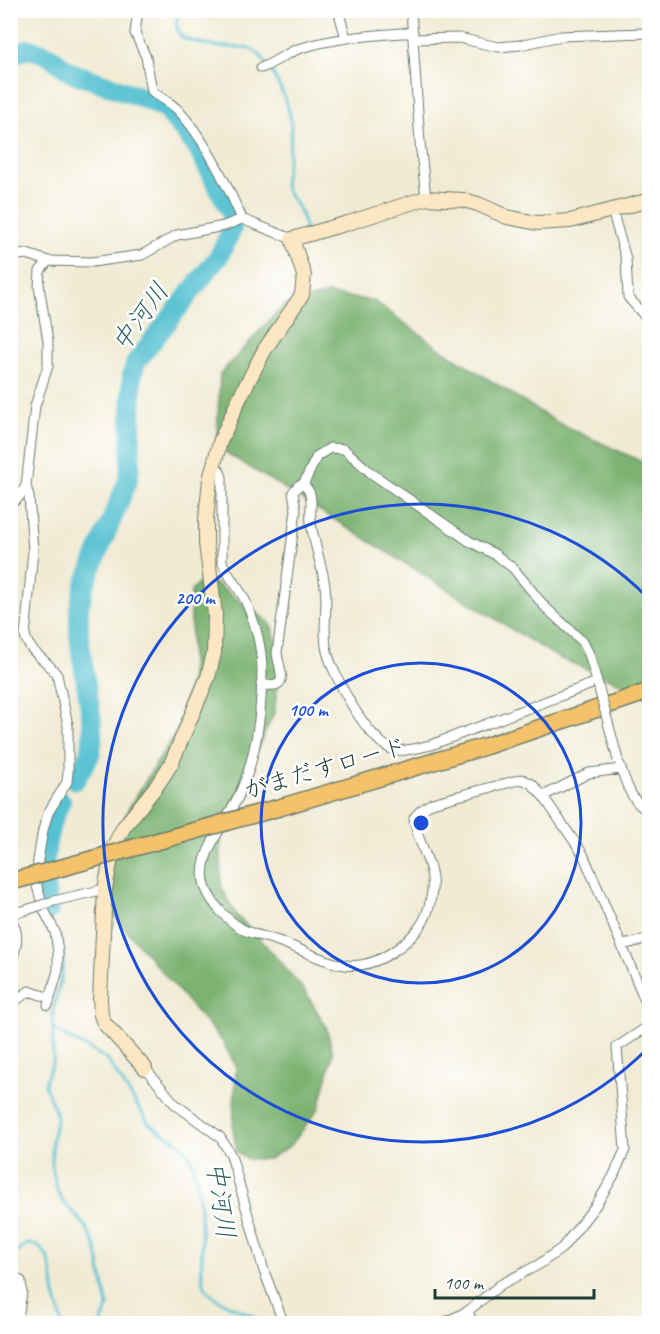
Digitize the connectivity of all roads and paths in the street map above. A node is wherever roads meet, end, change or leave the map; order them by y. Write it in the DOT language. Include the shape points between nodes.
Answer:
graph roads {
  1 [pos="138,10"];
  2 [pos="338,10"];
  3 [pos="411,10"];
  4 [pos="650,35"];
  5 [pos="413,36"];
  6 [pos="346,38"];
  7 [pos="266,66"];
  8 [pos="426,198"];
  9 [pos="650,200"];
  10 [pos="612,210"];
  11 [pos="239,220"];
  12 [pos="292,238"];
  13 [pos="10,256"];
  14 [pos="48,261"];
  15 [pos="650,322"];
  16 [pos="213,464"];
  17 [pos="303,485"];
  18 [pos="26,486"];
  19 [pos="10,505"];
  20 [pos="597,683"];
  21 [pos="261,684"];
  22 [pos="650,691"];
  23 [pos="620,764"];
  24 [pos="62,790"];
  25 [pos="71,796"];
  26 [pos="543,796"];
  27 [pos="650,812"];
  28 [pos="10,882"];
  29 [pos="105,889"];
  30 [pos="10,914"];
  31 [pos="10,924"];
  32 [pos="650,938"];
  33 [pos="623,945"];
  34 [pos="10,964"];
  35 [pos="10,1001"];
  36 [pos="650,1012"];
  37 [pos="650,1021"];
  38 [pos="145,1068"];
  39 [pos="10,1277"];
  40 [pos="468,1311"];
  41 [pos="17,1323"];
  42 [pos="284,1323"];
  43 [pos="442,1323"];
  44 [pos="473,1323"];
  1 -- 11 [label="street" via="135,33 146,57 152,91 176,108 191,126 228,188"];
  2 -- 6 [label="street"];
  3 -- 5 [label="street"];
  4 -- 5 [label="street" via="561,36 498,47 459,38"];
  5 -- 6 [label="street"];
  5 -- 8 [label="street"];
  6 -- 7 [label="street" via="294,50"];
  8 -- 10 [label="street" via="463,200 507,218 537,223"];
  8 -- 12 [label="street"];
  9 -- 10 [label="street"];
  10 -- 15 [label="street" via="627,259 628,297"];
  11 -- 12 [label="street"];
  11 -- 14 [label="street" via="177,235 142,255 93,262"];
  12 -- 16 [label="street" via="304,275 302,295 265,349 229,418"];
  13 -- 14 [label="street" via="27,254"];
  14 -- 18 [label="street" via="40,271 39,286 48,366 35,406"];
  16 -- 21 [label="street" via="222,477 222,561 256,628"];
  16 -- 29 [label="street" via="206,543 215,614 214,653 208,677 171,764 123,828 113,848"];
  17 -- 20 [label="street" via="317,456 330,448 344,449 371,473 513,568 545,607 583,642"];
  17 -- 20 [label="street" via="310,491 311,522 326,588 328,657 356,712 387,748 403,751 431,745"];
  17 -- 21 [label="street" via="293,492 296,510 277,653 282,679 274,685"];
  18 -- 19 [label="street"];
  18 -- 24 [label="street" via="33,551 25,636 37,656 54,670 64,703 69,745 67,782"];
  20 -- 23 [label="street, bridge"];
  21 -- 26 [label="street" via="251,762 236,801 208,849 204,871 206,888 220,911 242,929 334,964 369,965 384,959 405,943 428,912 432,877 415,831 414,818 420,810 432,803 522,778"];
  22 -- 28 [label="highway, がまだすロード, bridge" via="486,746"];
  23 -- 26 [label="street" via="589,773"];
  23 -- 27 [label="street" via="631,795"];
  24 -- 25 [label="street"];
  24 -- 35 [label="street" via="48,813 37,886 55,932 58,970 49,1001 32,991"];
  26 -- 33 [label="street" via="583,854"];
  29 -- 30 [label="street, bridge"];
  29 -- 38 [label="street" via="101,1015"];
  31 -- 34 [label="street" via="17,935"];
  32 -- 33 [label="street"];
  33 -- 36 [label="street"];
  37 -- 40 [label="street" via="647,1028 617,1047 625,1150 596,1205 562,1248 500,1285"];
  38 -- 42 [label="street" via="175,1104 220,1137 231,1155 264,1270"];
  39 -- 41 [label="street" via="21,1281"];
  40 -- 43 [label="street"];
  40 -- 44 [label="street"];
}
